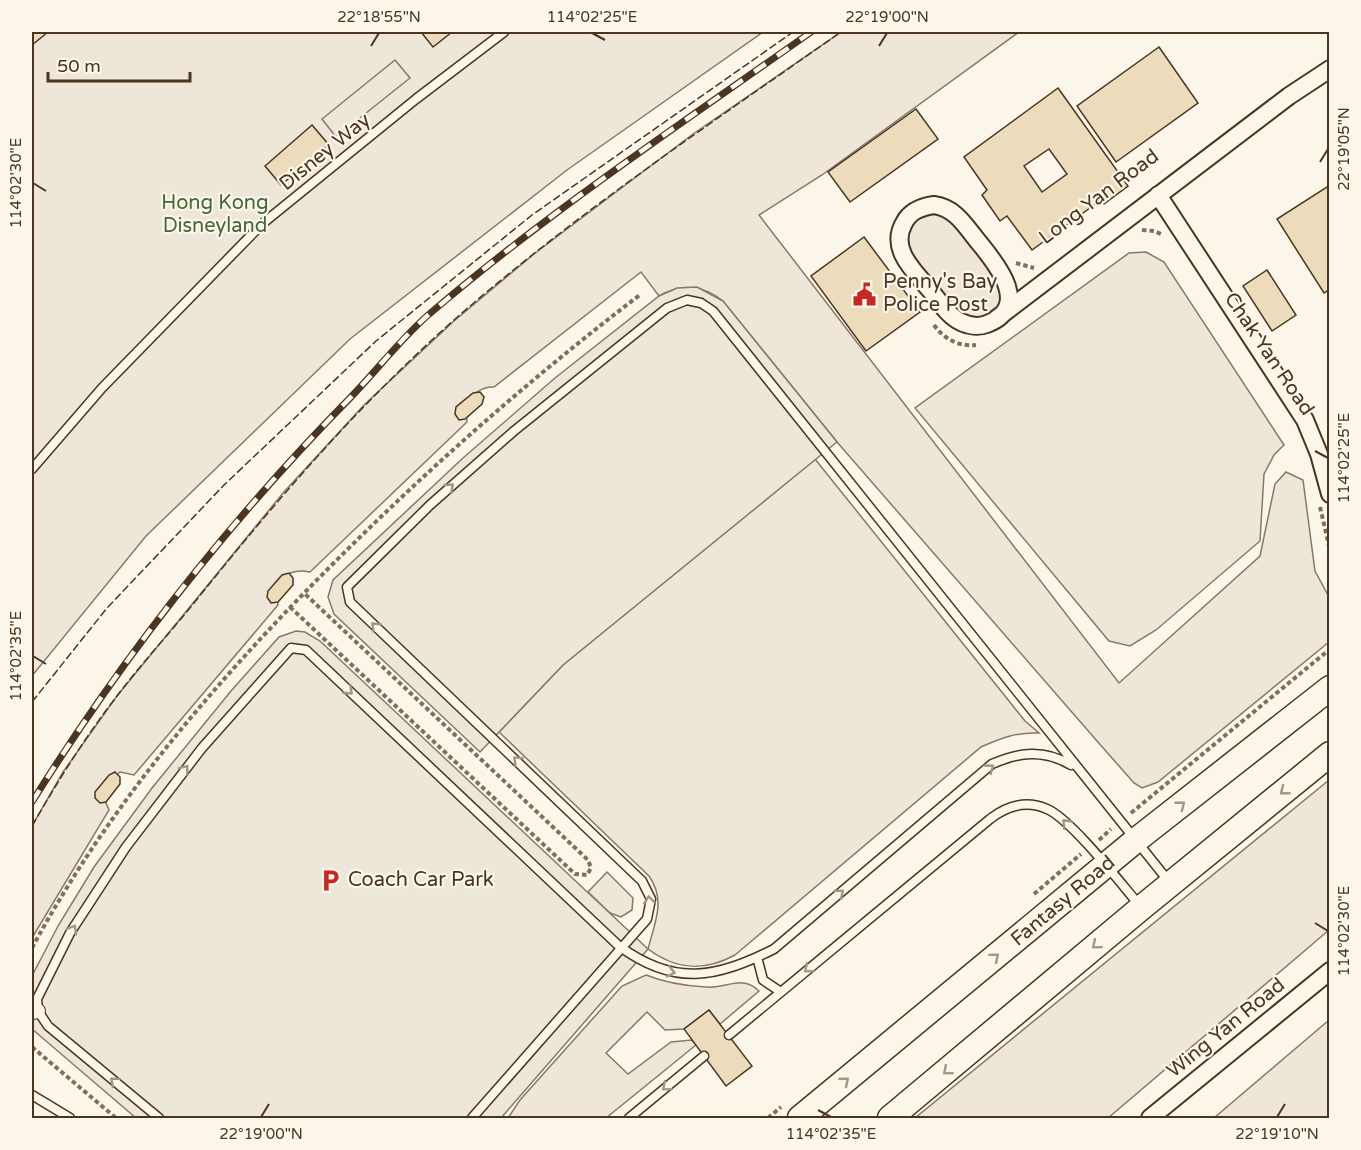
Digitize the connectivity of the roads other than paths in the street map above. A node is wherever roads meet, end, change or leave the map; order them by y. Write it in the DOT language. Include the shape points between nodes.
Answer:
graph roads {
  1 [pos="504,32"];
  2 [pos="1329,69"];
  3 [pos="1158,195"];
  4 [pos="1007,265"];
  5 [pos="1040,282"];
  6 [pos="996,319"];
  7 [pos="32,469"];
  8 [pos="1324,497"];
  9 [pos="1329,688"];
  10 [pos="1329,754"];
  11 [pos="1076,768"];
  12 [pos="1135,841"];
  13 [pos="1105,866"];
  14 [pos="1170,884"];
  15 [pos="1141,908"];
  16 [pos="619,946"];
  17 [pos="758,957"];
  18 [pos="1329,971"];
  19 [pos="781,992"];
  20 [pos="35,1012"];
  21 [pos="729,1035"];
  22 [pos="704,1056"];
  23 [pos="32,1095"];
  24 [pos="70,1119"];
  25 [pos="159,1119"];
  26 [pos="472,1119"];
  27 [pos="629,1119"];
  28 [pos="800,1119"];
  29 [pos="890,1119"];
  30 [pos="1150,1119"];
  1 -- 7 [label="lane, Disney Way" via="262,224 102,388"];
  2 -- 3 [label="street, Long Yan Road"];
  3 -- 5 [label="street, Long Yan Road"];
  3 -- 8 [label="street, Chak Yan Road" via="1305,420 1319,454"];
  4 -- 5 [label="street" via="1015,280"];
  4 -- 6 [label="street" via="1008,296"];
  4 -- 6 [label="street" via="957,215 942,207 923,207 913,212 901,228 899,242 904,259 951,316 968,325 987,324"];
  5 -- 6 [label="street, Long Yan Road"];
  12 -- 9 [label="main road, Fantasy Road, one-way"];
  10 -- 14 [label="main road, one-way"];
  11 -- 12 [label="lane"];
  16 -- 11 [label="lane, one-way" via="646,919 650,909 651,899 642,881 350,602 346,593 349,582 514,431 615,347 680,301 701,303 713,311"];
  17 -- 11 [label="lane, one-way" via="774,949 992,765 1008,757 1035,754 1061,759"];
  12 -- 13 [label="main road, Fantasy Road"];
  12 -- 14 [label="lane"];
  13 -- 15 [label="lane"];
  13 -- 19 [label="lane, one-way" via="1049,809 1026,804 1007,808"];
  28 -- 13 [label="main road, Fantasy Road, one-way"];
  14 -- 15 [label="main road"];
  15 -- 29 [label="main road, one-way"];
  16 -- 17 [label="lane, one-way" via="656,968 697,975 718,973"];
  20 -- 16 [label="lane, one-way" via="39,993 70,933 126,847 242,700 287,650 297,647 306,650"];
  16 -- 26 [label="lane"];
  17 -- 19 [label="lane" via="763,981"];
  18 -- 30 [label="street, Wing Yan Road"];
  19 -- 21 [label="lane"];
  25 -- 20 [label="lane, one-way"];
  22 -- 27 [label="lane, one-way"];
  23 -- 24 [label="lane"];
}
